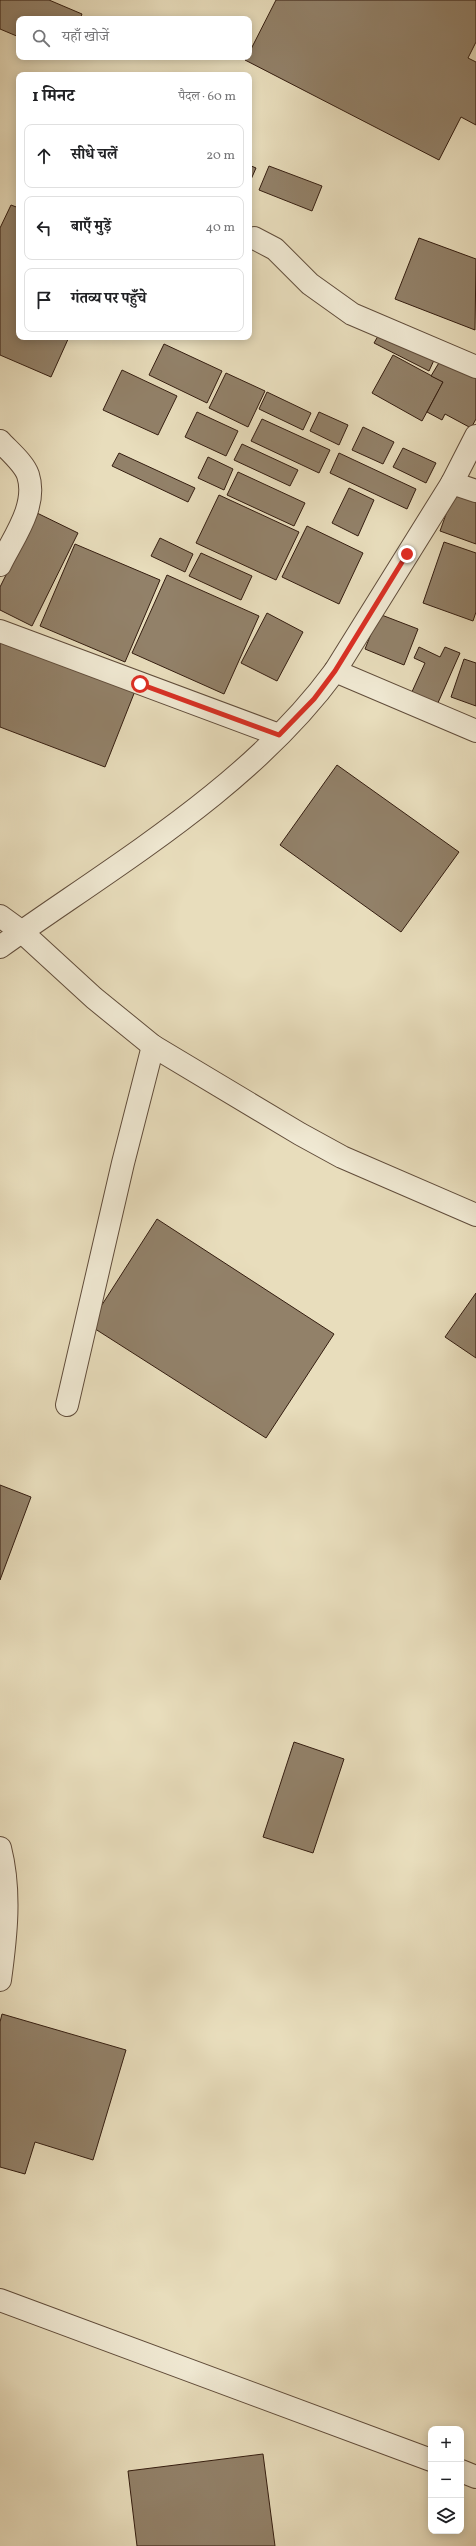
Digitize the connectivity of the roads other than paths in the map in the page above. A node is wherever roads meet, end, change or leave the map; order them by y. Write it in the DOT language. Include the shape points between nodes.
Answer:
graph roads {
  1 [pos="254,238"];
  2 [pos="476,367"];
  3 [pos="476,436"];
  4 [pos="0,441"];
  5 [pos="452,483"];
  6 [pos="476,491"];
  7 [pos="0,565"];
  8 [pos="0,631"];
  9 [pos="335,671"];
  10 [pos="476,731"];
  11 [pos="279,735"];
  12 [pos="0,916"];
  13 [pos="22,932"];
  14 [pos="0,947"];
  15 [pos="154,1046"];
  16 [pos="476,1215"];
  17 [pos="67,1405"];
  18 [pos="0,1848"];
  19 [pos="0,1980"];
  20 [pos="0,2300"];
  21 [pos="428,2459"];
  22 [pos="464,2472"];
  23 [pos="476,2477"];
  1 -- 2 [label="street" via="275,249 310,284 352,314"];
  3 -- 5 [label="street"];
  4 -- 7 [label="street" via="28,473 30,491 27,510"];
  5 -- 6 [label="street"];
  5 -- 9 [label="street"];
  8 -- 11 [label="street"];
  9 -- 10 [label="street"];
  9 -- 11 [label="street" via="314,699"];
  11 -- 13 [label="street" via="199,806 89,887"];
  12 -- 13 [label="street"];
  13 -- 14 [label="street"];
  13 -- 15 [label="street" via="94,998"];
  15 -- 16 [label="street" via="342,1157"];
  15 -- 17 [label="street" via="123,1164"];
  18 -- 19 [label="street" via="5,1869 6,1894 5,1945"];
  20 -- 21 [label="street"];
  22 -- 23 [label="street"];
}
